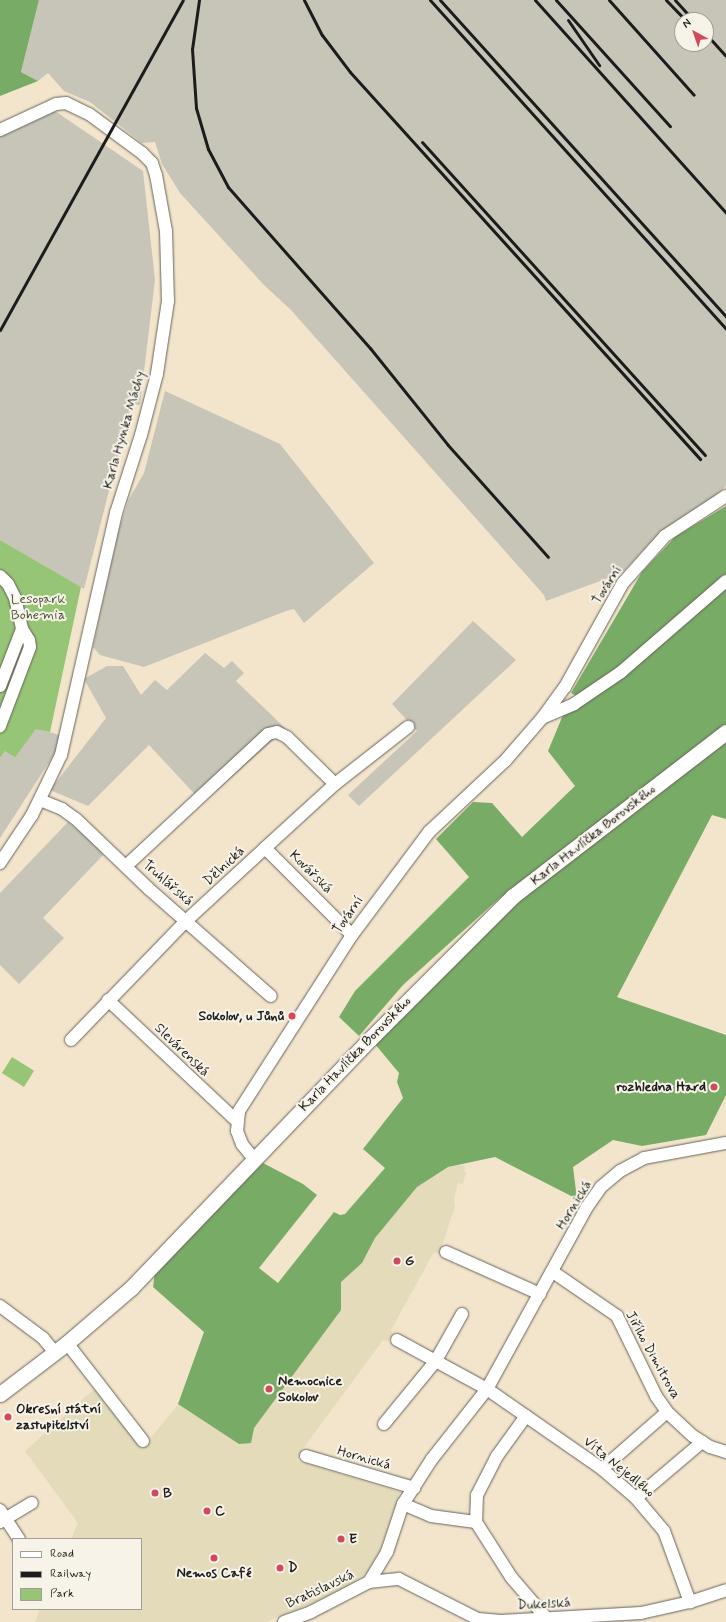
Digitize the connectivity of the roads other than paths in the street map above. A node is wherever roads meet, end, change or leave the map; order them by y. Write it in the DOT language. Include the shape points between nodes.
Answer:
graph roads {
  1 [pos="0,130"];
  2 [pos="726,496"];
  3 [pos="0,576"];
  4 [pos="726,581"];
  5 [pos="22,629"];
  6 [pos="0,686"];
  7 [pos="543,717"];
  8 [pos="0,726"];
  9 [pos="408,727"];
  10 [pos="726,732"];
  11 [pos="335,784"];
  12 [pos="40,800"];
  13 [pos="265,848"];
  14 [pos="0,863"];
  15 [pos="126,866"];
  16 [pos="187,920"];
  17 [pos="352,935"];
  18 [pos="271,996"];
  19 [pos="108,1000"];
  20 [pos="71,1040"];
  21 [pos="236,1120"];
  22 [pos="726,1143"];
  23 [pos="254,1159"];
  24 [pos="446,1252"];
  25 [pos="553,1272"];
  26 [pos="540,1294"];
  27 [pos="0,1306"];
  28 [pos="462,1314"];
  29 [pos="397,1340"];
  30 [pos="67,1343"];
  31 [pos="55,1353"];
  32 [pos="435,1362"];
  33 [pos="487,1389"];
  34 [pos="0,1394"];
  35 [pos="667,1412"];
  36 [pos="526,1416"];
  37 [pos="384,1424"];
  38 [pos="144,1441"];
  39 [pos="702,1442"];
  40 [pos="726,1452"];
  41 [pos="306,1456"];
  42 [pos="602,1469"];
  43 [pos="414,1488"];
  44 [pos="636,1498"];
  45 [pos="32,1503"];
  46 [pos="404,1504"];
  47 [pos="2,1517"];
  48 [pos="476,1522"];
  49 [pos="18,1538"];
  50 [pos="369,1582"];
  51 [pos="726,1590"];
  52 [pos="690,1602"];
  53 [pos="548,1620"];
  54 [pos="284,1622"];
  1 -- 12 [label="street, Karla Hynka Máchy" via="56,104 66,103 89,114 152,163 166,231 168,301 157,374 116,513 61,755"];
  2 -- 7 [label="street, Tovární" via="665,536 623,583 565,687"];
  3 -- 5 [label="street" via="8,584 15,598"];
  4 -- 7 [label="street, Tovární" via="621,672 574,704"];
  5 -- 6 [label="street"];
  5 -- 8 [label="street" via="30,647"];
  7 -- 17 [label="street, Tovární" via="505,761 429,832"];
  9 -- 11 [label="street, Dělnická"];
  10 -- 23 [label="street, Karla Havlíčka Borovského" via="513,896 450,957"];
  11 -- 13 [label="street, Dělnická"];
  11 -- 15 [label="street" via="287,737 276,732 268,734"];
  12 -- 14 [label="street, Karla Hynka Máchy"];
  12 -- 15 [label="street, Truhlářská" via="62,809 76,819"];
  13 -- 16 [label="street, Dělnická"];
  13 -- 17 [label="street, Kovářská"];
  15 -- 16 [label="street, Truhlářská"];
  16 -- 18 [label="street, Truhlářská"];
  16 -- 19 [label="street, Dělnická"];
  17 -- 21 [label="street, Tovární" via="242,1103"];
  19 -- 20 [label="street, Dělnická"];
  19 -- 21 [label="street, Slevárenská"];
  21 -- 23 [label="street" via="242,1144"];
  22 -- 25 [label="street, Hornická" via="651,1156 620,1171 601,1187 587,1207"];
  23 -- 30 [label="street, Karla Havlíčka Borovského" via="131,1288"];
  24 -- 26 [label="street"];
  25 -- 26 [label="street, Hornická"];
  25 -- 35 [label="street, Jiřího Dimitrova" via="617,1316 656,1396"];
  26 -- 33 [label="street, Hornická"];
  27 -- 31 [label="street" via="43,1338"];
  28 -- 32 [label="street"];
  29 -- 32 [label="street"];
  30 -- 31 [label="street, Karla Havlíčka Borovského"];
  30 -- 38 [label="street"];
  31 -- 34 [label="street, Karla Havlíčka Borovského"];
  32 -- 33 [label="street"];
  32 -- 37 [label="street"];
  33 -- 36 [label="street, Víta Nejedlého"];
  33 -- 43 [label="street, Hornická" via="432,1459"];
  35 -- 39 [label="street, Jiřího Dimitrova"];
  35 -- 42 [label="street"];
  36 -- 42 [label="street, Víta Nejedlého"];
  36 -- 48 [label="street" via="497,1456 477,1495"];
  39 -- 40 [label="street, Jiřího Dimitrova"];
  39 -- 44 [label="street"];
  41 -- 43 [label="street, Hornická"];
  42 -- 44 [label="street, Víta Nejedlého"];
  43 -- 46 [label="street, Hornická"];
  44 -- 52 [label="street, Víta Nejedlého" via="664,1531"];
  45 -- 47 [label="street"];
  46 -- 48 [label="street" via="431,1516"];
  46 -- 50 [label="street, Hornická" via="387,1552"];
  47 -- 49 [label="street"];
  48 -- 53 [label="street" via="511,1577"];
  50 -- 53 [label="street, Dukelská" via="399,1579 478,1619"];
  50 -- 54 [label="street, Bratislavská" via="312,1612"];
  51 -- 52 [label="street, Dukelská"];
  52 -- 53 [label="street, Dukelská" via="641,1612"];
}
